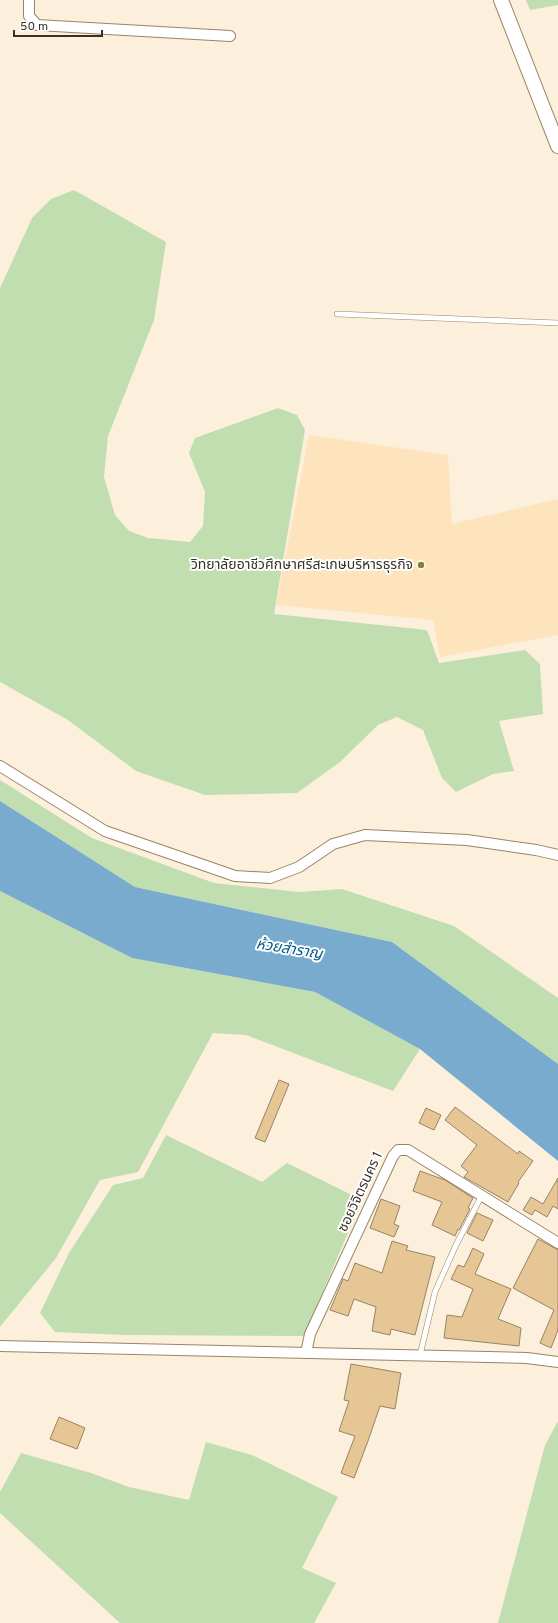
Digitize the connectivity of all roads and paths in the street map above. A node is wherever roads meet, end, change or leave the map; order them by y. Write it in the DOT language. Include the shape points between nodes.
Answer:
graph roads {
  1 [pos="30,0"];
  2 [pos="501,0"];
  3 [pos="230,36"];
  4 [pos="558,146"];
  5 [pos="337,314"];
  6 [pos="558,324"];
  7 [pos="0,766"];
  8 [pos="558,855"];
  9 [pos="482,1195"];
  10 [pos="558,1243"];
  11 [pos="0,1346"];
  12 [pos="306,1353"];
  13 [pos="420,1355"];
  14 [pos="558,1362"];
  1 -- 3 [label="street" via="29,16 37,25"];
  2 -- 4 [label="street"];
  5 -- 6 [label="lane"];
  7 -- 8 [label="street" via="104,830 235,876 270,878 299,867 333,844 366,835 467,840"];
  9 -- 10 [label="street, ซอยวิจิตรนคร 1"];
  9 -- 12 [label="street, ซอยวิจิตรนคร 1" via="408,1150 398,1150 310,1334"];
  9 -- 13 [label="lane" via="435,1292"];
  11 -- 12 [label="street"];
  12 -- 13 [label="street"];
  13 -- 14 [label="street" via="527,1358"];
}
